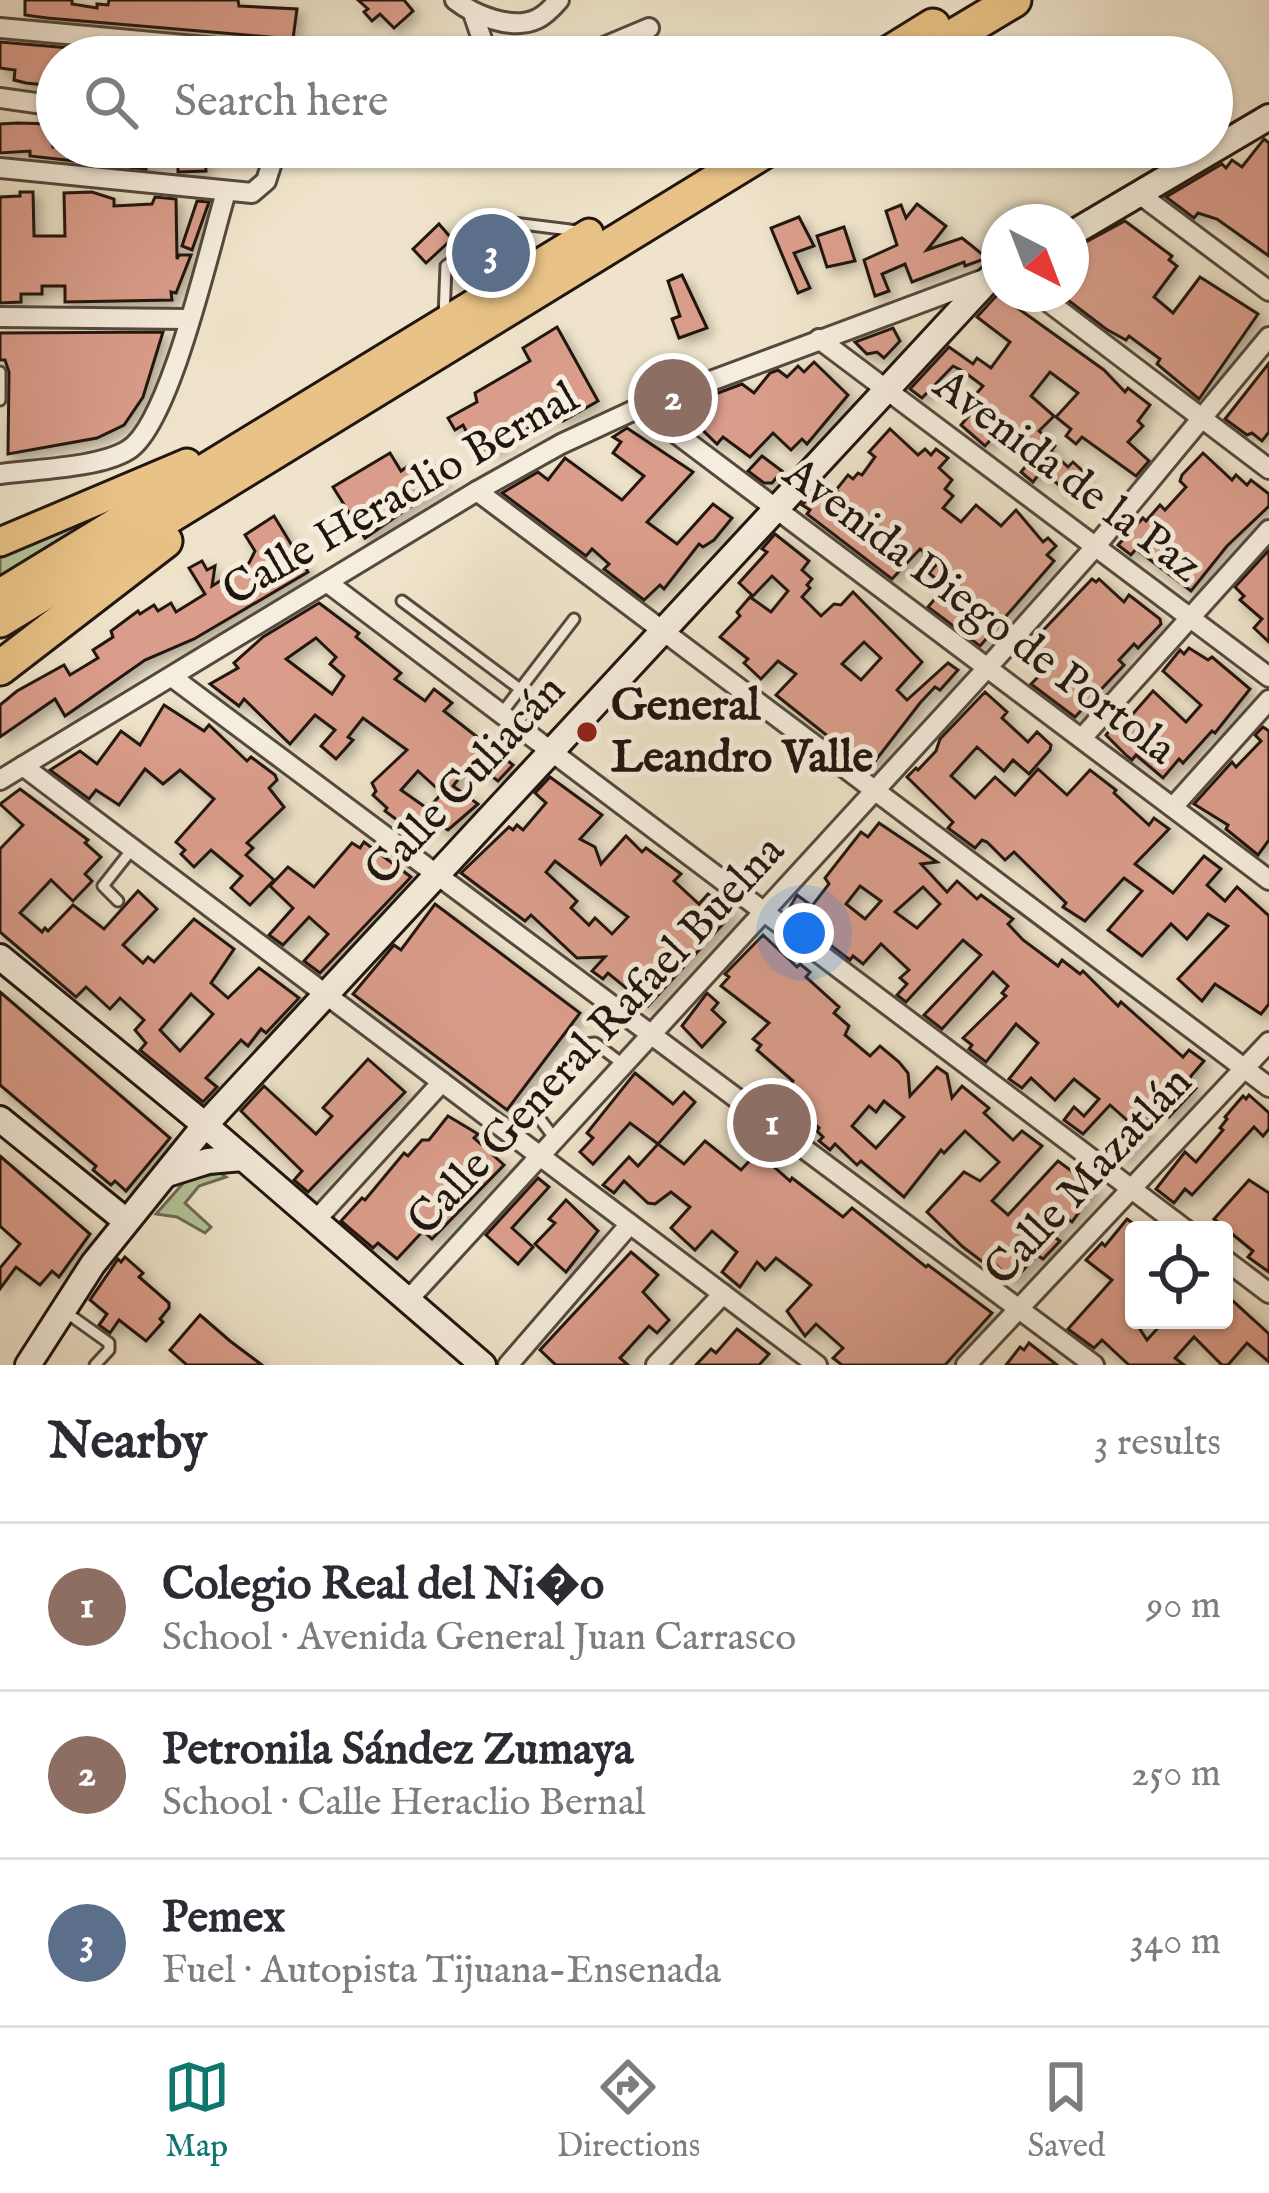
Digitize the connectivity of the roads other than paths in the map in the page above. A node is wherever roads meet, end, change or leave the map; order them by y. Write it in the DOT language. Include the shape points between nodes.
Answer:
graph roads {
  1 [pos="455,0"];
  2 [pos="559,0"];
  3 [pos="975,0"];
  4 [pos="1014,0"];
  5 [pos="473,13"];
  6 [pos="0,28"];
  7 [pos="649,28"];
  8 [pos="87,36"];
  9 [pos="481,36"];
  10 [pos="630,36"];
  11 [pos="918,36"];
  12 [pos="954,36"];
  13 [pos="0,98"];
  14 [pos="36,103"];
  15 [pos="1268,118"];
  16 [pos="1233,138"];
  17 [pos="0,168"];
  18 [pos="270,168"];
  19 [pos="698,168"];
  20 [pos="737,168"];
  21 [pos="1181,168"];
  22 [pos="226,192"];
  23 [pos="1138,193"];
  24 [pos="1089,222"];
  25 [pos="589,233"];
  26 [pos="981,279"];
  27 [pos="981,289"];
  28 [pos="1269,291"];
  29 [pos="1062,312"];
  30 [pos="0,317"];
  31 [pos="188,319"];
  32 [pos="444,322"];
  33 [pos="1269,337"];
  34 [pos="819,339"];
  35 [pos="0,372"];
  36 [pos="886,390"];
  37 [pos="0,400"];
  38 [pos="641,407"];
  39 [pos="1203,419"];
  40 [pos="285,421"];
  41 [pos="320,424"];
  42 [pos="1269,469"];
  43 [pos="0,474"];
  44 [pos="477,491"];
  45 [pos="776,508"];
  46 [pos="1269,530"];
  47 [pos="0,542"];
  48 [pos="1095,547"];
  49 [pos="328,583"];
  50 [pos="0,593"];
  51 [pos="402,601"];
  52 [pos="1190,618"];
  53 [pos="0,620"];
  54 [pos="574,620"];
  55 [pos="663,631"];
  56 [pos="988,667"];
  57 [pos="0,668"];
  58 [pos="172,677"];
  59 [pos="1269,677"];
  60 [pos="520,689"];
  61 [pos="1269,700"];
  62 [pos="501,714"];
  63 [pos="1082,738"];
  64 [pos="550,752"];
  65 [pos="23,766"];
  66 [pos="0,780"];
  67 [pos="874,791"];
  68 [pos="1172,807"];
  69 [pos="133,848"];
  70 [pos="436,876"];
  71 [pos="1268,877"];
  72 [pos="118,901"];
  73 [pos="763,913"];
  74 [pos="0,957"];
  75 [pos="326,994"];
  76 [pos="650,1036"];
  77 [pos="1269,1042"];
  78 [pos="624,1065"];
  79 [pos="1245,1069"];
  80 [pos="442,1082"];
  81 [pos="1269,1087"];
  82 [pos="0,1119"];
  83 [pos="205,1125"];
  84 [pos="555,1140"];
  85 [pos="541,1156"];
  86 [pos="243,1157"];
  87 [pos="165,1174"];
  88 [pos="1132,1190"];
  89 [pos="316,1220"];
  90 [pos="126,1221"];
  91 [pos="1174,1221"];
  92 [pos="630,1223"];
  93 [pos="1233,1266"];
  94 [pos="1269,1293"];
  95 [pos="723,1294"];
  96 [pos="407,1300"];
  97 [pos="1019,1308"];
  98 [pos="63,1310"];
  99 [pos="28,1365"];
  100 [pos="95,1365"];
  101 [pos="483,1365"];
  102 [pos="508,1365"];
  103 [pos="656,1365"];
  104 [pos="817,1365"];
  105 [pos="966,1365"];
  106 [pos="1094,1365"];
  1 -- 5 [label="street"];
  2 -- 5 [label="street" via="534,21"];
  3 -- 11 [label="highway"];
  4 -- 12 [label="highway"];
  5 -- 9 [label="street"];
  6 -- 8 [label="street"];
  7 -- 10 [label="street"];
  13 -- 14 [label="street"];
  15 -- 16 [label="street"];
  17 -- 22 [label="street"];
  18 -- 22 [label="street" via="258,190"];
  19 -- 25 [label="highway"];
  20 -- 41 [label="highway"];
  21 -- 23 [label="street"];
  22 -- 31 [label="street"];
  23 -- 24 [label="street"];
  23 -- 28 [label="street"];
  25 -- 32 [label="main road"];
  25 -- 32 [label="lane" via="506,222 446,266"];
  26 -- 34 [label="street, Calle Heraclio Bernal"];
  27 -- 36 [label="street, Calle Culiacán"];
  29 -- 39 [label="street"];
  30 -- 31 [label="street"];
  31 -- 43 [label="street" via="140,441 116,456"];
  32 -- 40 [label="main road"];
  33 -- 39 [label="street, Calle General Rafael Buelna"];
  34 -- 36 [label="street, Avenida de la Paz"];
  34 -- 38 [label="street, Calle Heraclio Bernal"];
  35 -- 37 [label="lane"];
  36 -- 45 [label="street, Calle Culiacán"];
  36 -- 48 [label="street, Avenida de la Paz"];
  38 -- 44 [label="street, Calle Heraclio Bernal"];
  38 -- 45 [label="street, Avenida Diego de Portola"];
  39 -- 42 [label="street"];
  39 -- 48 [label="street, Calle General Rafael Buelna"];
  40 -- 47 [label="main road"];
  40 -- 50 [label="main road"];
  41 -- 53 [label="highway"];
  41 -- 57 [label="highway"];
  44 -- 49 [label="street, Calle Heraclio Bernal"];
  44 -- 55 [label="street"];
  45 -- 55 [label="street, Calle Culiacán"];
  45 -- 56 [label="street, Avenida Diego de Portola"];
  46 -- 52 [label="street"];
  48 -- 52 [label="street, Avenida de la Paz"];
  48 -- 56 [label="street, Calle General Rafael Buelna"];
  49 -- 58 [label="street, Calle Heraclio Bernal"];
  49 -- 62 [label="street"];
  51 -- 60 [label="lane"];
  52 -- 59 [label="street, Avenida de la Paz"];
  52 -- 63 [label="street"];
  54 -- 60 [label="lane"];
  55 -- 64 [label="street, Calle Culiacán"];
  55 -- 67 [label="street"];
  56 -- 63 [label="street, Avenida Diego de Portola"];
  56 -- 67 [label="street, Calle General Rafael Buelna"];
  58 -- 65 [label="street, Calle Heraclio Bernal"];
  58 -- 70 [label="street"];
  60 -- 62 [label="lane"];
  61 -- 68 [label="street"];
  62 -- 64 [label="street"];
  63 -- 68 [label="street, Avenida Diego de Portola"];
  64 -- 70 [label="street, Calle Culiacán"];
  64 -- 73 [label="street"];
  65 -- 66 [label="street, Calle Heraclio Bernal"];
  65 -- 69 [label="street"];
  67 -- 73 [label="street, Calle General Rafael Buelna"];
  67 -- 79 [label="street"];
  68 -- 71 [label="street, Avenida Diego de Portola"];
  69 -- 72 [label="lane" via="103,886"];
  69 -- 75 [label="street"];
  70 -- 75 [label="street, Calle Culiacán"];
  70 -- 76 [label="street"];
  73 -- 76 [label="street, Calle General Rafael Buelna"];
  73 -- 88 [label="street"];
  74 -- 83 [label="street"];
  75 -- 80 [label="street"];
  75 -- 83 [label="street, Calle Culiacán"];
  76 -- 78 [label="street, Calle General Rafael Buelna"];
  76 -- 97 [label="street"];
  77 -- 79 [label="street, Calle Mazatlán"];
  78 -- 84 [label="street, Calle General Rafael Buelna"];
  78 -- 84 [label="lane" via="596,1042 586,1044 533,1114"];
  79 -- 81 [label="street"];
  79 -- 88 [label="street, Calle Mazatlán"];
  80 -- 85 [label="street"];
  80 -- 89 [label="street"];
  82 -- 90 [label="street"];
  83 -- 86 [label="street"];
  83 -- 87 [label="street, Calle Culiacán"];
  84 -- 85 [label="street, Calle General Rafael Buelna"];
  85 -- 92 [label="street"];
  85 -- 96 [label="street, Calle General Rafael Buelna"];
  86 -- 87 [label="street"];
  86 -- 89 [label="street"];
  87 -- 90 [label="street, Calle Culiacán"];
  88 -- 91 [label="street"];
  88 -- 97 [label="street, Calle Mazatlán"];
  89 -- 96 [label="street"];
  90 -- 98 [label="street, Calle Culiacán"];
  92 -- 95 [label="street"];
  92 -- 102 [label="street"];
  93 -- 94 [label="street"];
  95 -- 103 [label="street"];
  95 -- 104 [label="street"];
  96 -- 101 [label="street"];
  97 -- 105 [label="street, Calle Mazatlán"];
  97 -- 106 [label="street"];
  98 -- 99 [label="street, Calle Culiacán"];
  98 -- 100 [label="lane" via="109,1342"];
}
